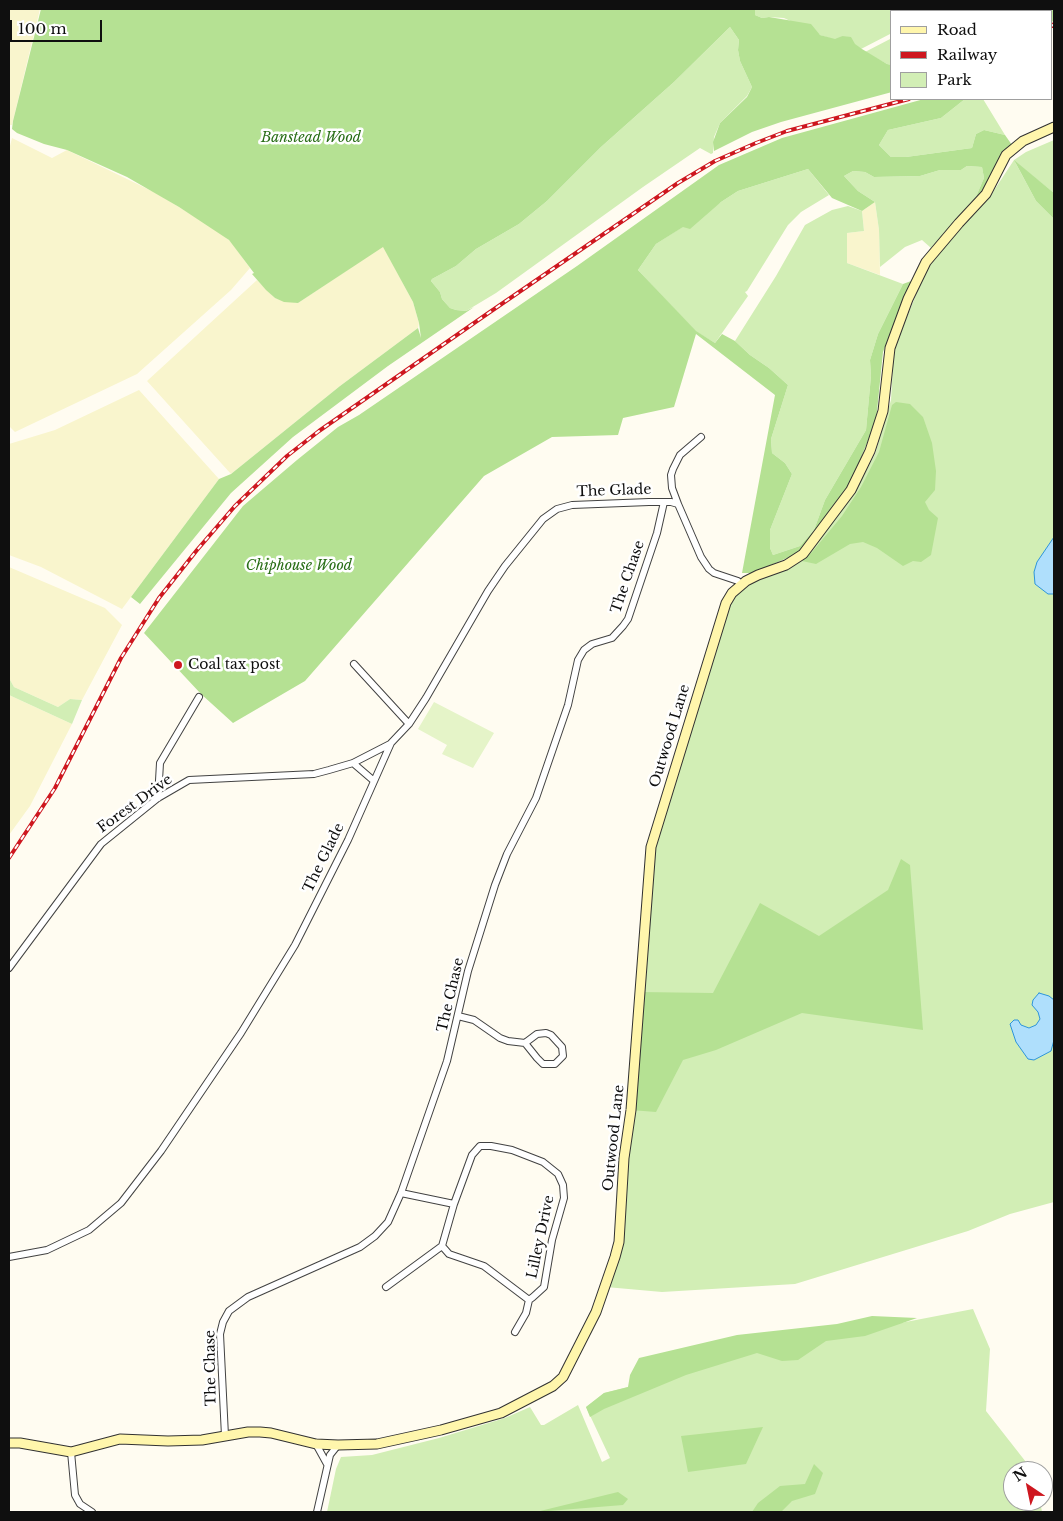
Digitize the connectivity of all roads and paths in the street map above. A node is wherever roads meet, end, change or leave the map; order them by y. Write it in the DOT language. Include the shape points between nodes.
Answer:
graph roads {
  1 [pos="1054,127"];
  2 [pos="701,436"];
  3 [pos="664,502"];
  4 [pos="678,504"];
  5 [pos="741,585"];
  6 [pos="354,664"];
  7 [pos="199,697"];
  8 [pos="409,724"];
  9 [pos="391,744"];
  10 [pos="353,763"];
  11 [pos="374,781"];
  12 [pos="158,798"];
  13 [pos="9,968"];
  14 [pos="458,1016"];
  15 [pos="525,1043"];
  16 [pos="401,1193"];
  17 [pos="454,1204"];
  18 [pos="442,1246"];
  19 [pos="9,1257"];
  20 [pos="386,1287"];
  21 [pos="529,1300"];
  22 [pos="515,1332"];
  23 [pos="225,1436"];
  24 [pos="9,1443"];
  25 [pos="316,1444"];
  26 [pos="338,1445"];
  27 [pos="71,1452"];
  28 [pos="327,1464"];
  29 [pos="92,1512"];
  30 [pos="317,1512"];
  1 -- 5 [label="main road, Outwood Lane" via="1023,141 1006,155 986,194 926,262 908,298 890,348 883,411 870,451 851,490 803,554"];
  2 -- 4 [label="street" via="680,455 673,469 672,488"];
  3 -- 4 [label="street, The Glade"];
  3 -- 8 [label="street, The Glade" via="572,505 549,513 488,591"];
  3 -- 14 [label="street, The Chase" via="628,619 612,638 592,644 578,660 568,704 536,798 506,854 495,885 468,971"];
  4 -- 5 [label="street" via="708,569"];
  5 -- 26 [label="main road, Outwood Lane" via="726,603 651,847 619,1242 596,1312 563,1377 529,1399 501,1413 400,1440"];
  6 -- 8 [label="street"];
  7 -- 12 [label="street" via="160,763"];
  8 -- 9 [label="street, The Glade"];
  9 -- 10 [label="street, Forest Drive"];
  9 -- 11 [label="street, The Glade"];
  10 -- 11 [label="street"];
  10 -- 12 [label="street, Forest Drive" via="314,774 189,780"];
  11 -- 19 [label="street, The Glade" via="295,945 206,1088 122,1204 88,1230 47,1250"];
  12 -- 13 [label="street, Forest Drive" via="100,844"];
  14 -- 15 [label="street" via="481,1023 500,1038"];
  14 -- 16 [label="street, The Chase" via="447,1061"];
  15 -- 15 [label="street" via="543,1064 555,1064 564,1056 562,1047 546,1033 537,1034"];
  16 -- 17 [label="street"];
  16 -- 23 [label="street, The Chase" via="388,1222 368,1243 248,1297 229,1311 220,1334"];
  17 -- 18 [label="street, Lilley Drive"];
  17 -- 21 [label="street, Lilley Drive" via="472,1155 480,1146 533,1158 558,1174 564,1198 545,1280 541,1290"];
  18 -- 20 [label="street"];
  18 -- 21 [label="street, Lilley Drive" via="449,1254 484,1266"];
  21 -- 22 [label="street, Lilley Drive"];
  23 -- 25 [label="main road, Outwood Lane" via="260,1432"];
  23 -- 27 [label="main road, Outwood Lane" via="168,1441 120,1439"];
  24 -- 27 [label="main road"];
  25 -- 26 [label="main road, Outwood Lane"];
  25 -- 28 [label="street"];
  26 -- 28 [label="street"];
  27 -- 29 [label="street" via="75,1495 80,1504"];
  28 -- 30 [label="street"];
}
